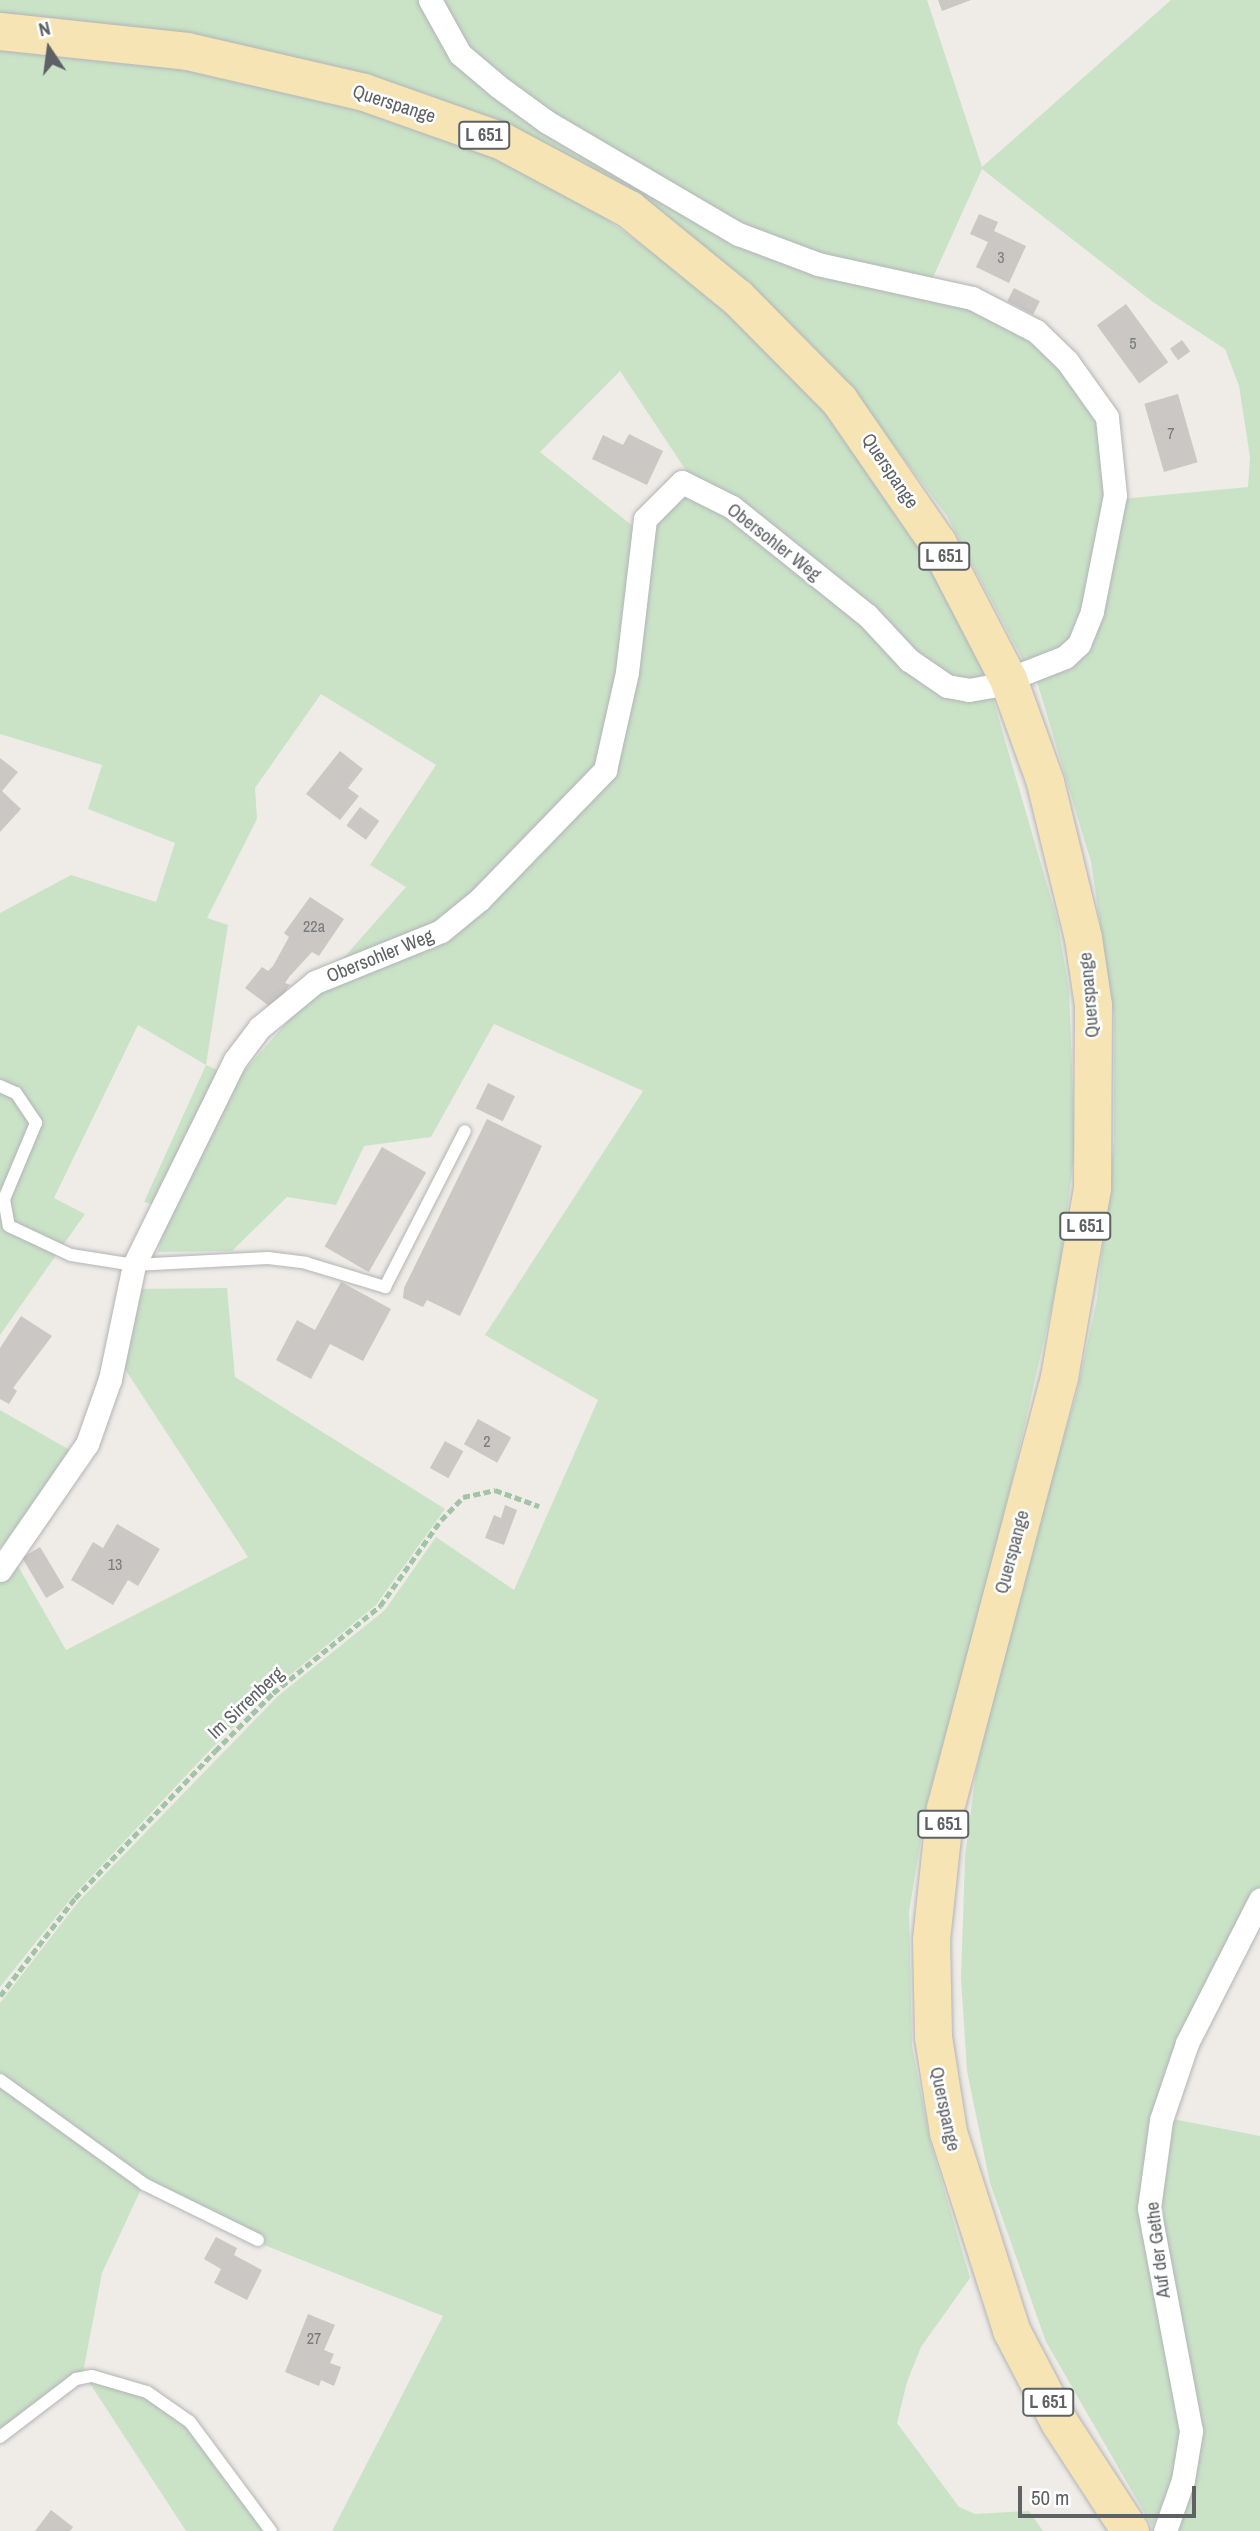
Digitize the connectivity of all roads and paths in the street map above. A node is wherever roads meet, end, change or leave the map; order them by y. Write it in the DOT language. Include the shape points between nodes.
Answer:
graph roads {
  1 [pos="430,0"];
  2 [pos="0,31"];
  3 [pos="1008,679"];
  4 [pos="0,1086"];
  5 [pos="465,1131"];
  6 [pos="134,1265"];
  7 [pos="539,1506"];
  8 [pos="0,1570"];
  9 [pos="1260,1900"];
  10 [pos="0,1996"];
  11 [pos="0,2080"];
  12 [pos="258,2240"];
  13 [pos="0,2437"];
  14 [pos="271,2531"];
  15 [pos="1130,2531"];
  16 [pos="1165,2531"];
  1 -- 3 [label="street, Obersohler Weg" via="460,54 499,87 547,122 738,234 818,264 972,299 1036,331 1067,361 1107,416 1115,495 1079,644 1065,657"];
  2 -- 3 [label="main road, Querspange / L 651" via="187,51 364,92 502,141 629,209 737,297 839,400 937,542"];
  3 -- 6 [label="street, Obersohler Weg" via="969,690 947,686 909,660 867,615 733,507 682,482 645,519 633,633 605,770 480,899 441,931 315,982 259,1028 235,1060"];
  3 -- 15 [label="main road, Querspange / L 651" via="1045,782 1083,938 1093,1005 1092,1188 1059,1377 945,1808 931,1939 933,2037 948,2132 1011,2330 1059,2422"];
  4 -- 6 [label="lane" via="16,1093 36,1123 4,1199 9,1226 71,1255"];
  5 -- 6 [label="lane" via="385,1287 306,1263 268,1258"];
  6 -- 8 [label="street, Obersohler Weg" via="110,1379 87,1444"];
  7 -- 10 [label="path, Im Sirrenberg" via="495,1490 463,1497 441,1520 380,1606 273,1693 215,1751 75,1898"];
  9 -- 16 [label="street, Auf der Gethe" via="1187,2043 1161,2120 1149,2208 1191,2431 1183,2480"];
  11 -- 12 [label="lane" via="144,2184"];
  13 -- 14 [label="lane" via="76,2379 92,2376 147,2392 190,2422"];
}
